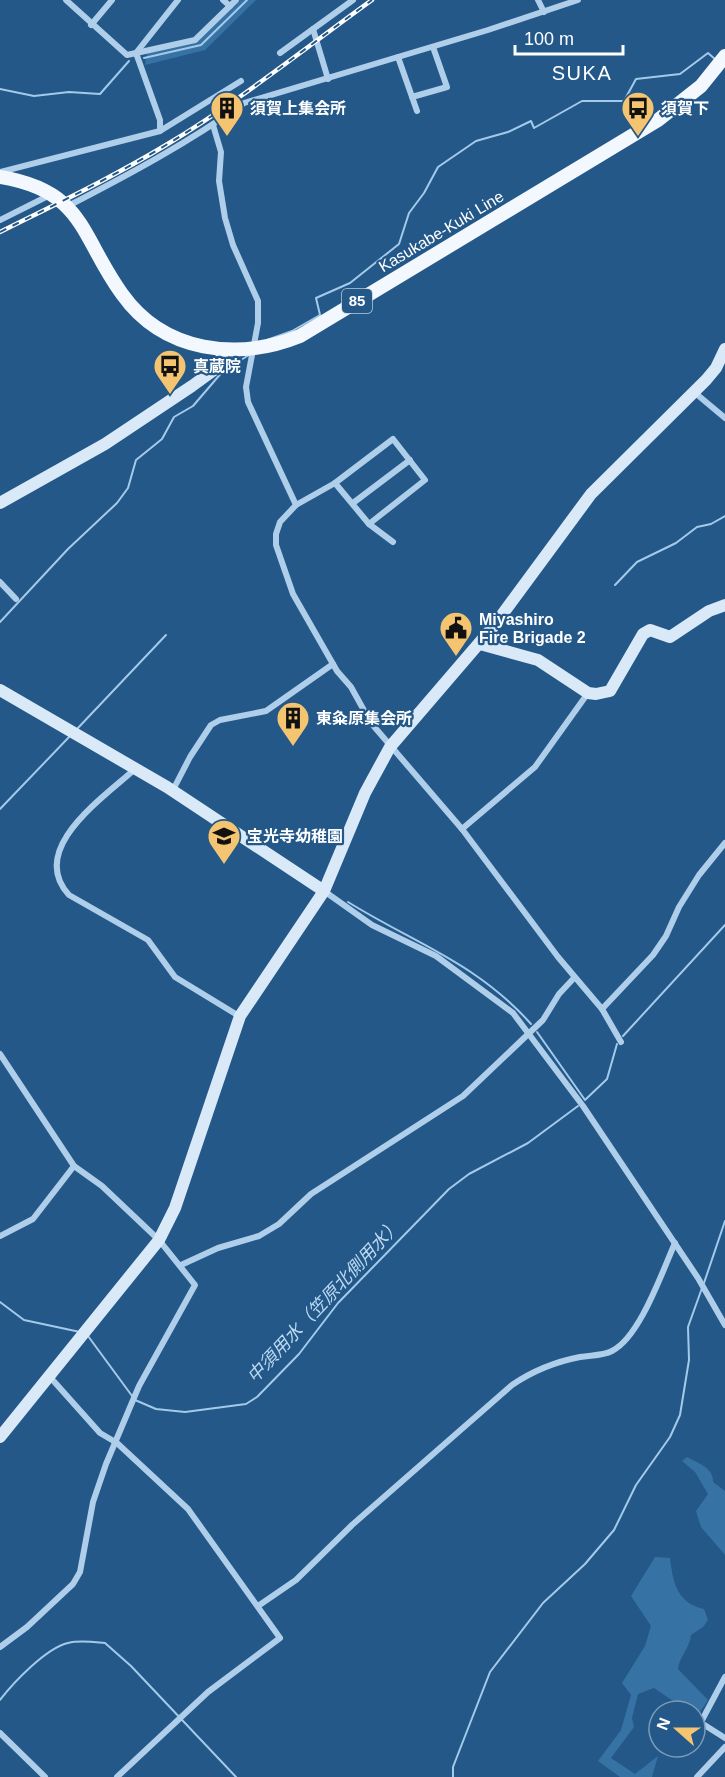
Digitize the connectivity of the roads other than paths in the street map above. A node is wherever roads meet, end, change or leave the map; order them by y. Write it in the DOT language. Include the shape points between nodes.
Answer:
graph roads {
  1 [pos="66,0"];
  2 [pos="112,0"];
  3 [pos="178,0"];
  4 [pos="223,0"];
  5 [pos="236,0"];
  6 [pos="353,0"];
  7 [pos="538,0"];
  8 [pos="578,0"];
  9 [pos="230,6"];
  10 [pos="544,12"];
  11 [pos="92,25"];
  12 [pos="314,28"];
  13 [pos="433,47"];
  14 [pos="136,53"];
  15 [pos="280,53"];
  16 [pos="725,56"];
  17 [pos="398,57"];
  18 [pos="328,79"];
  19 [pos="241,81"];
  20 [pos="412,97"];
  21 [pos="417,111"];
  22 [pos="213,125"];
  23 [pos="160,131"];
  24 [pos="0,172"];
  25 [pos="0,177"];
  26 [pos="53,194"];
  27 [pos="68,206"];
  28 [pos="0,220"];
  29 [pos="725,349"];
  30 [pos="251,350"];
  31 [pos="223,351"];
  32 [pos="693,392"];
  33 [pos="725,418"];
  34 [pos="410,460"];
  35 [pos="335,483"];
  36 [pos="0,503"];
  37 [pos="353,503"];
  38 [pos="296,505"];
  39 [pos="369,524"];
  40 [pos="393,542"];
  41 [pos="0,582"];
  42 [pos="16,599"];
  43 [pos="725,605"];
  44 [pos="480,644"];
  45 [pos="333,664"];
  46 [pos="0,690"];
  47 [pos="588,693"];
  48 [pos="390,747"];
  49 [pos="135,768"];
  50 [pos="164,789"];
  51 [pos="462,829"];
  52 [pos="725,843"];
  53 [pos="324,891"];
  54 [pos="574,978"];
  55 [pos="602,1010"];
  56 [pos="240,1016"];
  57 [pos="530,1032"];
  58 [pos="621,1042"];
  59 [pos="0,1054"];
  60 [pos="74,1166"];
  61 [pos="0,1236"];
  62 [pos="159,1240"];
  63 [pos="675,1243"];
  64 [pos="181,1265"];
  65 [pos="725,1325"];
  66 [pos="50,1377"];
  67 [pos="0,1437"];
  68 [pos="117,1443"];
  69 [pos="258,1606"];
  70 [pos="0,1647"];
  71 [pos="725,1677"];
  72 [pos="707,1706"];
  73 [pos="707,1727"];
  74 [pos="0,1733"];
  75 [pos="725,1738"];
  76 [pos="725,1747"];
  77 [pos="45,1777"];
  78 [pos="117,1777"];
  79 [pos="697,1777"];
  1 -- 11 [label="street"];
  2 -- 11 [label="street"];
  3 -- 14 [label="street"];
  4 -- 9 [label="street"];
  5 -- 9 [label="street"];
  6 -- 12 [label="street"];
  7 -- 10 [label="street"];
  8 -- 10 [label="street"];
  9 -- 14 [label="street" via="195,40"];
  10 -- 13 [label="street"];
  11 -- 14 [label="street" via="127,55"];
  12 -- 15 [label="street"];
  12 -- 18 [label="street"];
  13 -- 17 [label="street"];
  13 -- 20 [label="street" via="447,87"];
  14 -- 23 [label="street" via="160,120"];
  16 -- 30 [label="main road, Kasukabe-Kuki Line / 85" via="701,86 658,120 300,336"];
  17 -- 18 [label="street"];
  17 -- 20 [label="street"];
  18 -- 22 [label="street" via="244,104"];
  19 -- 23 [label="street"];
  20 -- 21 [label="street"];
  22 -- 27 [label="street"];
  22 -- 30 [label="street" via="221,152 219,181 225,218 258,301 258,323"];
  23 -- 24 [label="street"];
  25 -- 26 [label="main road, Kasukabe-Kuki Line / 85" via="35,185"];
  26 -- 27 [label="main road, Kasukabe-Kuki Line / 85"];
  26 -- 28 [label="street"];
  27 -- 31 [label="main road, Kasukabe-Kuki Line / 85" via="82,223 122,295 135,309 184,341"];
  29 -- 32 [label="street" via="716,368"];
  30 -- 31 [label="main road, Kasukabe-Kuki Line / 85"];
  30 -- 38 [label="street" via="248,402"];
  31 -- 36 [label="street" via="214,370 192,386 105,444"];
  32 -- 33 [label="street"];
  32 -- 44 [label="street" via="591,494"];
  34 -- 35 [label="street" via="393,439"];
  34 -- 37 [label="street"];
  34 -- 39 [label="street" via="425,480"];
  35 -- 37 [label="street"];
  35 -- 38 [label="street"];
  37 -- 39 [label="street"];
  38 -- 45 [label="street" via="280,522 276,545 293,594"];
  39 -- 40 [label="street"];
  41 -- 42 [label="street"];
  43 -- 47 [label="street" via="709,611 676,635 670,637 650,630 610,691"];
  44 -- 47 [label="street" via="538,660"];
  44 -- 48 [label="street"];
  45 -- 48 [label="street"];
  45 -- 50 [label="street" via="266,711 211,725"];
  46 -- 49 [label="street"];
  47 -- 51 [label="street" via="535,767"];
  48 -- 51 [label="street"];
  48 -- 53 [label="street" via="365,793"];
  49 -- 50 [label="street"];
  49 -- 56 [label="street" via="69,831 55,866 61,887 69,896 148,940 175,977"];
  50 -- 53 [label="street"];
  51 -- 54 [label="street"];
  52 -- 55 [label="street" via="699,875 653,955"];
  53 -- 56 [label="street"];
  53 -- 57 [label="street" via="372,925 436,956 499,1001"];
  54 -- 55 [label="street"];
  54 -- 57 [label="street"];
  55 -- 58 [label="street"];
  56 -- 62 [label="street" via="175,1208"];
  57 -- 63 [label="street"];
  57 -- 64 [label="street" via="463,1096 311,1194 279,1224 259,1236 218,1248"];
  59 -- 60 [label="street"];
  60 -- 61 [label="street" via="33,1219"];
  60 -- 62 [label="street" via="102,1186"];
  62 -- 64 [label="street"];
  62 -- 66 [label="street"];
  63 -- 65 [label="street"];
  63 -- 69 [label="street" via="635,1328 619,1347 557,1362 512,1385 352,1525 296,1580"];
  64 -- 68 [label="street" via="195,1285 139,1386"];
  66 -- 67 [label="street"];
  66 -- 68 [label="street" via="100,1432"];
  68 -- 69 [label="street" via="188,1509"];
  68 -- 70 [label="street" via="93,1502 80,1572 27,1627"];
  69 -- 78 [label="street" via="280,1638 208,1692"];
  71 -- 72 [label="street"];
  73 -- 75 [label="street"];
  74 -- 77 [label="street"];
  76 -- 79 [label="street"];
}
